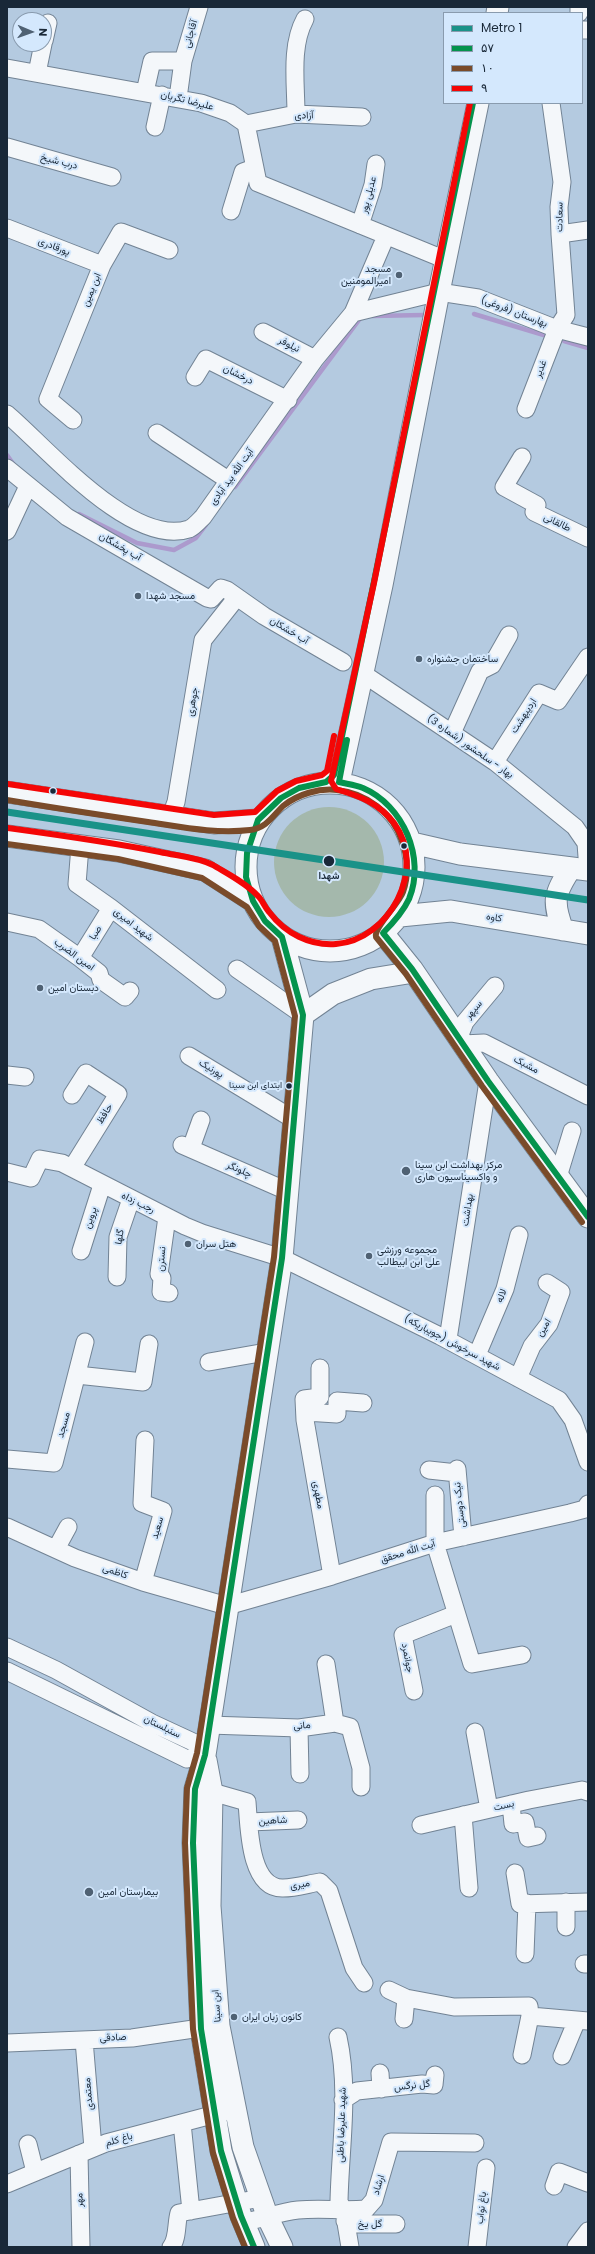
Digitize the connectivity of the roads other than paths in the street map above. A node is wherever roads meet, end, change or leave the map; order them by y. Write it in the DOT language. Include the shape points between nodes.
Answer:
graph roads {
  1 [pos="199,7"];
  2 [pos="305,19"];
  3 [pos="41,52"];
  4 [pos="183,61"];
  5 [pos="7,68"];
  6 [pos="37,73"];
  7 [pos="145,92"];
  8 [pos="170,96"];
  9 [pos="478,104"];
  10 [pos="551,104"];
  11 [pos="296,114"];
  12 [pos="362,117"];
  13 [pos="246,124"];
  14 [pos="155,127"];
  15 [pos="7,147"];
  16 [pos="376,164"];
  17 [pos="254,168"];
  18 [pos="112,177"];
  19 [pos="231,211"];
  20 [pos="360,225"];
  21 [pos="7,228"];
  22 [pos="588,230"];
  23 [pos="560,234"];
  24 [pos="386,236"];
  25 [pos="168,250"];
  26 [pos="446,260"];
  27 [pos="102,265"];
  28 [pos="439,292"];
  29 [pos="353,313"];
  30 [pos="557,329"];
  31 [pos="262,332"];
  32 [pos="588,337"];
  33 [pos="315,359"];
  34 [pos="195,377"];
  35 [pos="288,400"];
  36 [pos="526,410"];
  37 [pos="7,414"];
  38 [pos="73,420"];
  39 [pos="157,433"];
  40 [pos="522,457"];
  41 [pos="7,468"];
  42 [pos="228,480"];
  43 [pos="28,486"];
  44 [pos="11,512"];
  45 [pos="7,531"];
  46 [pos="588,538"];
  47 [pos="237,597"];
  48 [pos="509,635"];
  49 [pos="588,657"];
  50 [pos="343,662"];
  51 [pos="362,674"];
  52 [pos="452,733"];
  53 [pos="495,762"];
  54 [pos="339,782"];
  55 [pos="7,792"];
  56 [pos="170,818"];
  57 [pos="258,820"];
  58 [pos="7,836"];
  59 [pos="412,843"];
  60 [pos="80,846"];
  61 [pos="582,870"];
  62 [pos="253,901"];
  63 [pos="111,908"];
  64 [pos="400,916"];
  65 [pos="7,922"];
  66 [pos="563,930"];
  67 [pos="383,933"];
  68 [pos="588,934"];
  69 [pos="282,937"];
  70 [pos="80,958"];
  71 [pos="237,969"];
  72 [pos="414,972"];
  73 [pos="494,986"];
  74 [pos="217,990"];
  75 [pos="130,991"];
  76 [pos="303,1015"];
  77 [pos="461,1040"];
  78 [pos="189,1056"];
  79 [pos="7,1076"];
  80 [pos="25,1077"];
  81 [pos="488,1081"];
  82 [pos="72,1095"];
  83 [pos="588,1096"];
  84 [pos="293,1119"];
  85 [pos="201,1120"];
  86 [pos="572,1131"];
  87 [pos="72,1168"];
  88 [pos="7,1172"];
  89 [pos="558,1177"];
  90 [pos="102,1185"];
  91 [pos="287,1190"];
  92 [pos="131,1199"];
  93 [pos="167,1217"];
  94 [pos="588,1217"];
  95 [pos="519,1235"];
  96 [pos="80,1251"];
  97 [pos="282,1258"];
  98 [pos="117,1278"];
  99 [pos="547,1283"];
  100 [pos="169,1293"];
  101 [pos="448,1340"];
  102 [pos="85,1342"];
  103 [pos="149,1344"];
  104 [pos="266,1352"];
  105 [pos="477,1355"];
  106 [pos="209,1362"];
  107 [pos="320,1368"];
  108 [pos="77,1375"];
  109 [pos="518,1378"];
  110 [pos="363,1403"];
  111 [pos="305,1412"];
  112 [pos="145,1440"];
  113 [pos="7,1459"];
  114 [pos="588,1462"];
  115 [pos="429,1470"];
  116 [pos="435,1495"];
  117 [pos="588,1504"];
  118 [pos="7,1527"];
  119 [pos="68,1527"];
  120 [pos="463,1537"];
  121 [pos="435,1543"];
  122 [pos="56,1549"];
  123 [pos="332,1576"];
  124 [pos="143,1582"];
  125 [pos="227,1606"];
  126 [pos="456,1614"];
  127 [pos="12,1649"];
  128 [pos="522,1655"];
  129 [pos="326,1664"];
  130 [pos="7,1672"];
  131 [pos="414,1691"];
  132 [pos="335,1723"];
  133 [pos="209,1725"];
  134 [pos="299,1728"];
  135 [pos="475,1732"];
  136 [pos="205,1755"];
  137 [pos="300,1774"];
  138 [pos="361,1787"];
  139 [pos="212,1792"];
  140 [pos="588,1792"];
  141 [pos="512,1804"];
  142 [pos="489,1809"];
  143 [pos="463,1815"];
  144 [pos="298,1820"];
  145 [pos="249,1822"];
  146 [pos="421,1825"];
  147 [pos="537,1836"];
  148 [pos="515,1873"];
  149 [pos="469,1888"];
  150 [pos="534,1899"];
  151 [pos="566,1902"];
  152 [pos="588,1902"];
  153 [pos="566,1926"];
  154 [pos="525,1954"];
  155 [pos="364,1983"];
  156 [pos="388,1990"];
  157 [pos="406,1998"];
  158 [pos="530,2016"];
  159 [pos="404,2019"];
  160 [pos="582,2021"];
  161 [pos="210,2027"];
  162 [pos="338,2037"];
  163 [pos="84,2040"];
  164 [pos="7,2043"];
  165 [pos="522,2055"];
  166 [pos="562,2056"];
  167 [pos="435,2075"];
  168 [pos="343,2100"];
  169 [pos="235,2110"];
  170 [pos="215,2114"];
  171 [pos="182,2123"];
  172 [pos="475,2143"];
  173 [pos="28,2144"];
  174 [pos="86,2151"];
  175 [pos="486,2168"];
  176 [pos="35,2172"];
  177 [pos="588,2183"];
  178 [pos="7,2184"];
  179 [pos="554,2186"];
  180 [pos="261,2198"];
  181 [pos="191,2211"];
  182 [pos="240,2213"];
  183 [pos="345,2216"];
  184 [pos="268,2218"];
  185 [pos="396,2224"];
  186 [pos="588,2231"];
  187 [pos="81,2247"];
  188 [pos="171,2247"];
  189 [pos="254,2247"];
  190 [pos="282,2247"];
  191 [pos="350,2247"];
  192 [pos="477,2247"];
  193 [pos="576,2247"];
  1 -- 4 [label="street, آقاجانی"];
  2 -- 11 [label="street" via="296,53"];
  3 -- 6 [label="street"];
  4 -- 7 [label="street" via="152,61"];
  4 -- 8 [label="street, آقاجانی"];
  5 -- 6 [label="street, علیرضا تگریان"];
  6 -- 7 [label="street, علیرضا تگریان"];
  7 -- 8 [label="street, علیرضا تگریان"];
  8 -- 13 [label="street, علیرضا تگریان" via="201,102"];
  8 -- 14 [label="street, آقاجانی"];
  9 -- 26 [label="main road"];
  10 -- 23 [label="street, سعادت" via="562,182 559,207"];
  11 -- 12 [label="street, آزادی"];
  11 -- 13 [label="street, آزادی"];
  13 -- 17 [label="street"];
  15 -- 18 [label="street, درب شیخ"];
  16 -- 20 [label="street, عدیلی پور" via="373,185"];
  17 -- 19 [label="street" via="243,172"];
  17 -- 20 [label="street" via="258,183"];
  20 -- 24 [label="street"];
  21 -- 27 [label="street, پورقادری"];
  22 -- 23 [label="street"];
  23 -- 30 [label="street, سعادت" via="566,315"];
  24 -- 26 [label="street"];
  24 -- 29 [label="street, آیت الله بید آبادی"];
  25 -- 27 [label="street, ابن یمین" via="121,232"];
  26 -- 28 [label="main road"];
  27 -- 38 [label="street, ابن یمین" via="48,399"];
  28 -- 29 [label="street"];
  28 -- 30 [label="street, بهارستان (فروغی)" via="478,298"];
  28 -- 51 [label="main road" via="382,586"];
  29 -- 33 [label="street, آیت الله بید آبادی"];
  30 -- 32 [label="street, بهارستان (فروغی)"];
  30 -- 36 [label="street, غدیر"];
  31 -- 33 [label="street, نیلوفر"];
  33 -- 35 [label="street, آیت الله بید آبادی"];
  34 -- 35 [label="street, درخشان" via="206,359"];
  35 -- 42 [label="street, آیت الله بید آبادی"];
  37 -- 42 [label="street, آیت الله بید آبادی" via="75,479 134,521 161,531 191,528 203,517"];
  39 -- 42 [label="street"];
  40 -- 46 [label="street, طالقانی" via="504,487 537,505 534,512"];
  41 -- 43 [label="street, آب پخشگان"];
  43 -- 44 [label="street"];
  43 -- 47 [label="street, آب پخشگان" via="66,517 208,598 211,599 221,588"];
  44 -- 45 [label="street"];
  47 -- 50 [label="street, آب خشکان" via="264,616"];
  47 -- 56 [label="street, جوهری" via="203,640 176,802"];
  48 -- 52 [label="street" via="492,665 480,671"];
  49 -- 53 [label="street, اردیبهشت" via="558,701 539,692"];
  51 -- 52 [label="street, بهار - سلحشور (شماره 3)"];
  51 -- 54 [label="main road"];
  52 -- 53 [label="street, بهار - سلحشور (شماره 3)"];
  53 -- 61 [label="street, بهار - سلحشور (شماره 3)" via="575,827 586,843"];
  54 -- 57 [label="main road" via="318,782 299,788 281,798"];
  54 -- 59 [label="main road" via="363,788 385,801 401,820"];
  55 -- 56 [label="main road"];
  56 -- 57 [label="main road" via="214,824"];
  57 -- 62 [label="main road" via="247,853 246,877"];
  58 -- 60 [label="main road"];
  59 -- 61 [label="main road" via="460,854"];
  59 -- 64 [label="main road" via="414,874 411,893"];
  60 -- 62 [label="main road" via="119,851 205,870"];
  60 -- 63 [label="street, شهید امیری" via="77,884"];
  61 -- 66 [label="main road" via="558,888 555,909"];
  62 -- 69 [label="main road" via="265,921"];
  63 -- 70 [label="street, صبا"];
  63 -- 74 [label="street, شهید امیری"];
  64 -- 66 [label="main road, کاوه" via="451,911"];
  64 -- 67 [label="main road"];
  65 -- 70 [label="street, امین الضرب" via="39,929"];
  66 -- 68 [label="main road, کاوه"];
  67 -- 69 [label="main road" via="365,945 344,951 323,952 302,947"];
  67 -- 72 [label="main road"];
  69 -- 76 [label="main road, ابن سینا"];
  70 -- 75 [label="street, امین الضرب" via="125,998"];
  71 -- 76 [label="street"];
  72 -- 76 [label="main road" via="371,979 358,984 333,994"];
  72 -- 77 [label="main road"];
  73 -- 77 [label="street, سپهر" via="465,1022"];
  76 -- 84 [label="main road, ابن سینا"];
  77 -- 81 [label="main road"];
  77 -- 83 [label="street, مشبک" via="484,1043"];
  78 -- 84 [label="street, پورنیک"];
  79 -- 80 [label="street"];
  81 -- 89 [label="main road"];
  81 -- 101 [label="street, بهداشت"];
  82 -- 87 [label="street, حافظ" via="86,1073 118,1094"];
  84 -- 91 [label="main road, ابن سینا"];
  85 -- 91 [label="street, چلونگر" via="187,1147"];
  86 -- 89 [label="street"];
  87 -- 88 [label="street, رجب زداه" via="62,1163 40,1159 31,1178"];
  87 -- 90 [label="street, رجب زداه"];
  89 -- 94 [label="main road"];
  90 -- 92 [label="street, رجب زداه"];
  90 -- 96 [label="street, پروین"];
  91 -- 97 [label="main road, ابن سینا"];
  92 -- 93 [label="street, رجب زداه"];
  92 -- 98 [label="street, گلها" via="118,1237"];
  93 -- 97 [label="street, رجب زداه" via="202,1234"];
  93 -- 100 [label="street, نسترن" via="159,1274 162,1278 161,1292"];
  95 -- 105 [label="street, لاله" via="505,1289"];
  97 -- 101 [label="street, شهید سرخوش (جویباریکه)"];
  97 -- 104 [label="main road, ابن سینا"];
  99 -- 109 [label="street, امین" via="561,1292 548,1324 532,1346"];
  101 -- 105 [label="street, شهید سرخوش (جویباریکه)"];
  102 -- 108 [label="street, مسجد"];
  103 -- 108 [label="street" via="143,1382"];
  104 -- 106 [label="street"];
  104 -- 125 [label="main road, ابن سینا"];
  105 -- 109 [label="street, شهید سرخوش (جویباریکه)"];
  107 -- 111 [label="street" via="320,1397 304,1399"];
  108 -- 113 [label="street, مسجد" via="54,1463"];
  109 -- 114 [label="street, شهید سرخوش (جویباریکه)" via="559,1400 573,1420"];
  110 -- 111 [label="street" via="337,1401 337,1414"];
  111 -- 123 [label="street, مطهری"];
  112 -- 124 [label="street, سعید" via="142,1503 163,1511"];
  115 -- 120 [label="street, نیک دوستی" via="457,1471"];
  116 -- 121 [label="street"];
  117 -- 120 [label="street, آیت الله محقق" via="585,1509 570,1513"];
  118 -- 122 [label="street, کاظمی"];
  119 -- 122 [label="street"];
  120 -- 121 [label="street, آیت الله محقق"];
  121 -- 123 [label="street, آیت الله محقق"];
  121 -- 126 [label="street"];
  122 -- 124 [label="street, کاظمی"];
  123 -- 125 [label="street, آیت الله محقق"];
  124 -- 125 [label="street, کاظمی"];
  125 -- 133 [label="main road, ابن سینا"];
  126 -- 128 [label="street" via="472,1664"];
  126 -- 131 [label="street, جوانمرد" via="403,1635"];
  127 -- 130 [label="street"];
  127 -- 136 [label="street, سنبلستان" via="193,1742"];
  129 -- 132 [label="street"];
  130 -- 136 [label="street, سنبلستان" via="187,1759"];
  132 -- 134 [label="street, مانی"];
  132 -- 138 [label="street" via="350,1728 361,1768"];
  133 -- 134 [label="street, مانی"];
  133 -- 136 [label="main road, ابن سینا"];
  134 -- 137 [label="street"];
  135 -- 142 [label="street"];
  136 -- 139 [label="main road, ابن سینا"];
  136 -- 161 [label="main road, ابن سینا" via="195,1789 193,1843"];
  139 -- 145 [label="street, میری" via="247,1802"];
  139 -- 161 [label="main road, ابن سینا"];
  140 -- 141 [label="street, بست" via="582,1790"];
  141 -- 142 [label="street, بست"];
  141 -- 147 [label="street" via="514,1824 524,1822 528,1838"];
  142 -- 143 [label="street, بست"];
  143 -- 146 [label="street, بست"];
  143 -- 149 [label="street"];
  144 -- 145 [label="street, شاهین"];
  145 -- 155 [label="street, میری" via="252,1858 268,1882 282,1888 320,1882 329,1891 354,1968"];
  148 -- 150 [label="street" via="520,1904"];
  150 -- 151 [label="street"];
  150 -- 154 [label="street"];
  151 -- 152 [label="street"];
  151 -- 153 [label="street"];
  156 -- 157 [label="street"];
  157 -- 158 [label="street" via="454,2007 529,2006"];
  157 -- 159 [label="street"];
  158 -- 160 [label="street"];
  158 -- 165 [label="street"];
  160 -- 166 [label="street"];
  161 -- 163 [label="street, صادقی" via="132,2038"];
  161 -- 169 [label="main road, ابن سینا"];
  161 -- 170 [label="main road, ابن سینا"];
  162 -- 168 [label="street, شهید علیرضا باطنی" via="342,2055"];
  163 -- 164 [label="street, صادقی"];
  163 -- 174 [label="street, معتمدی"];
  167 -- 168 [label="street, گل نرگس" via="434,2085 380,2081 357,2090"];
  168 -- 183 [label="street, شهید علیرضا باطنی" via="339,2202"];
  169 -- 170 [label="street, باغ کلم"];
  169 -- 180 [label="main road, ابن سینا" via="243,2147"];
  170 -- 171 [label="street, باغ کلم"];
  170 -- 182 [label="main road, ابن سینا" via="221,2151"];
  171 -- 174 [label="street, باغ کلم"];
  171 -- 181 [label="street"];
  172 -- 183 [label="street, ارشاد" via="392,2135 374,2200 366,2209"];
  173 -- 176 [label="street"];
  174 -- 176 [label="street, باغ کلم"];
  174 -- 187 [label="street, مهر"];
  175 -- 192 [label="street, باغ نواب"];
  176 -- 178 [label="street, باغ کلم"];
  177 -- 179 [label="street" via="559,2172"];
  180 -- 182 [label="street"];
  180 -- 184 [label="main road, ابن سینا"];
  181 -- 182 [label="street"];
  181 -- 188 [label="street" via="179,2213 174,2243"];
  182 -- 184 [label="street, ارشاد"];
  182 -- 189 [label="main road, ابن سینا"];
  183 -- 184 [label="street, ارشاد" via="333,2209 298,2210"];
  183 -- 185 [label="street, گل یخ" via="353,2224"];
  183 -- 191 [label="street, شهید علیرضا باطنی"];
  184 -- 190 [label="main road, ابن سینا"];
  186 -- 193 [label="street"];
}
